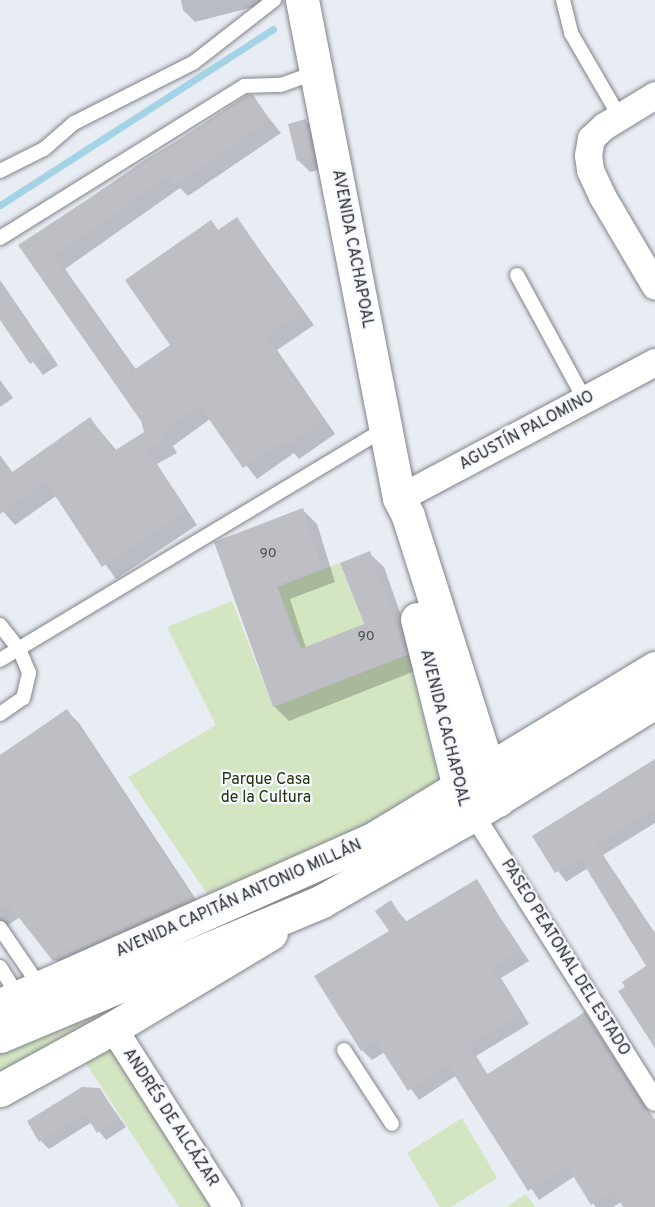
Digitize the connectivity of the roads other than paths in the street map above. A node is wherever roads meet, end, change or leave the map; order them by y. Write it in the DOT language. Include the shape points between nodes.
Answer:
graph roads {
  1 [pos="274,0"];
  2 [pos="302,0"];
  3 [pos="563,0"];
  4 [pos="316,72"];
  5 [pos="655,95"];
  6 [pos="618,114"];
  7 [pos="0,171"];
  8 [pos="0,238"];
  9 [pos="517,275"];
  10 [pos="655,286"];
  11 [pos="655,362"];
  12 [pos="585,400"];
  13 [pos="388,427"];
  14 [pos="399,498"];
  15 [pos="0,625"];
  16 [pos="19,649"];
  17 [pos="0,660"];
  18 [pos="655,668"];
  19 [pos="655,702"];
  20 [pos="0,714"];
  21 [pos="477,798"];
  22 [pos="322,901"];
  23 [pos="0,928"];
  24 [pos="0,967"];
  25 [pos="20,997"];
  26 [pos="113,1028"];
  27 [pos="0,1036"];
  28 [pos="344,1050"];
  29 [pos="0,1090"];
  30 [pos="655,1101"];
  31 [pos="392,1124"];
  32 [pos="227,1207"];
  1 -- 7 [label="lane" via="193,63 74,123 44,149"];
  2 -- 4 [label="main road, AVENIDA CACHAPOAL"];
  3 -- 6 [label="lane" via="571,33"];
  4 -- 8 [label="lane" via="281,85 244,86"];
  4 -- 13 [label="main road, AVENIDA CACHAPOAL"];
  5 -- 6 [label="street"];
  6 -- 10 [label="street" via="591,138 590,170"];
  9 -- 12 [label="lane"];
  11 -- 12 [label="street, AGUSTÍN PALOMINO"];
  12 -- 14 [label="street, AGUSTÍN PALOMINO"];
  13 -- 14 [label="main road, AVENIDA CACHAPOAL"];
  13 -- 16 [label="lane"];
  14 -- 21 [label="main road, AVENIDA CACHAPOAL" via="392,518"];
  15 -- 16 [label="lane"];
  16 -- 17 [label="lane"];
  16 -- 20 [label="lane" via="29,674 22,698"];
  18 -- 21 [label="main road, AVENIDA CAPITÁN ANTONIO MILLÁN"];
  19 -- 21 [label="main road, AVENIDA CAPITÁN ANTONIO MILLÁN"];
  21 -- 22 [label="main road, AVENIDA CAPITÁN ANTONIO MILLÁN"];
  21 -- 25 [label="main road, AVENIDA CAPITÁN ANTONIO MILLÁN"];
  21 -- 30 [label="street, PASEO PEATONAL DEL ESTADO"];
  22 -- 26 [label="main road, AVENIDA CAPITÁN ANTONIO MILLÁN"];
  22 -- 27 [label="main road, AVENIDA CAPITÁN ANTONIO MILLÁN"];
  23 -- 25 [label="lane"];
  24 -- 25 [label="lane"];
  26 -- 29 [label="main road, AVENIDA CAPITÁN ANTONIO MILLÁN"];
  26 -- 32 [label="street, ANDRÉS DE ALCÁZAR"];
  28 -- 31 [label="lane"];
}
